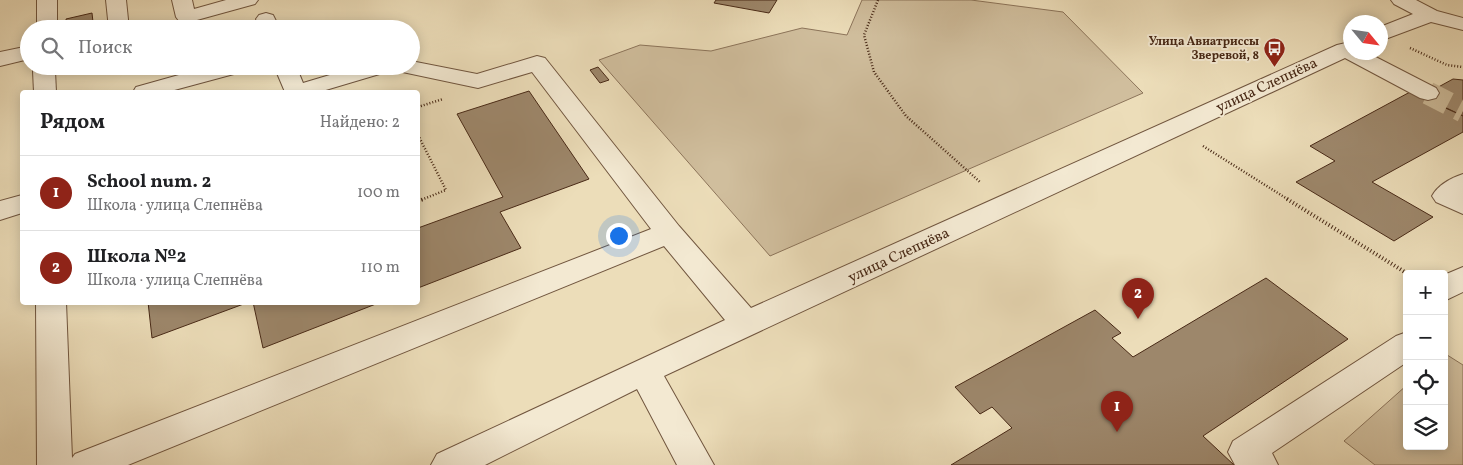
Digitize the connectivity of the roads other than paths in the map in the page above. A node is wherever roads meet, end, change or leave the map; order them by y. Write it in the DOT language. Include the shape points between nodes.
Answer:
graph roads {
  1 [pos="47,0"];
  2 [pos="116,0"];
  3 [pos="182,0"];
  4 [pos="248,0"];
  5 [pos="1401,0"];
  6 [pos="1430,15"];
  7 [pos="47,20"];
  8 [pos="118,20"];
  9 [pos="1463,24"];
  10 [pos="1388,32"];
  11 [pos="1343,51"];
  12 [pos="20,54"];
  13 [pos="0,59"];
  14 [pos="1368,60"];
  15 [pos="420,70"];
  16 [pos="205,75"];
  17 [pos="289,75"];
  18 [pos="354,75"];
  19 [pos="151,90"];
  20 [pos="295,90"];
  21 [pos="303,90"];
  22 [pos="1428,93"];
  23 [pos="1463,184"];
  24 [pos="20,205"];
  25 [pos="1463,205"];
  26 [pos="0,211"];
  27 [pos="669,233"];
  28 [pos="1463,278"];
  29 [pos="1448,287"];
  30 [pos="50,305"];
  31 [pos="747,325"];
  32 [pos="1403,348"];
  33 [pos="644,371"];
  34 [pos="55,465"];
  35 [pos="87,465"];
  36 [pos="449,465"];
  37 [pos="696,465"];
  38 [pos="1260,465"];
  1 -- 7 [label="street"];
  2 -- 8 [label="street"];
  3 -- 4 [label="street" via="186,17"];
  5 -- 6 [label="street"];
  6 -- 9 [label="street"];
  6 -- 10 [label="street"];
  11 -- 31 [label="street, улица Слепнёва"];
  12 -- 13 [label="street"];
  14 -- 22 [label="street"];
  15 -- 27 [label="street" via="478,81 537,63"];
  16 -- 19 [label="street"];
  17 -- 20 [label="street"];
  18 -- 21 [label="street"];
  23 -- 25 [label="street" via="1445,196"];
  24 -- 26 [label="street"];
  27 -- 31 [label="street"];
  27 -- 35 [label="street"];
  28 -- 29 [label="street"];
  30 -- 34 [label="street"];
  31 -- 33 [label="street, улица Слепнёва"];
  32 -- 38 [label="street" via="1245,452"];
  33 -- 36 [label="street, улица Слепнёва"];
  33 -- 37 [label="street"];
}
